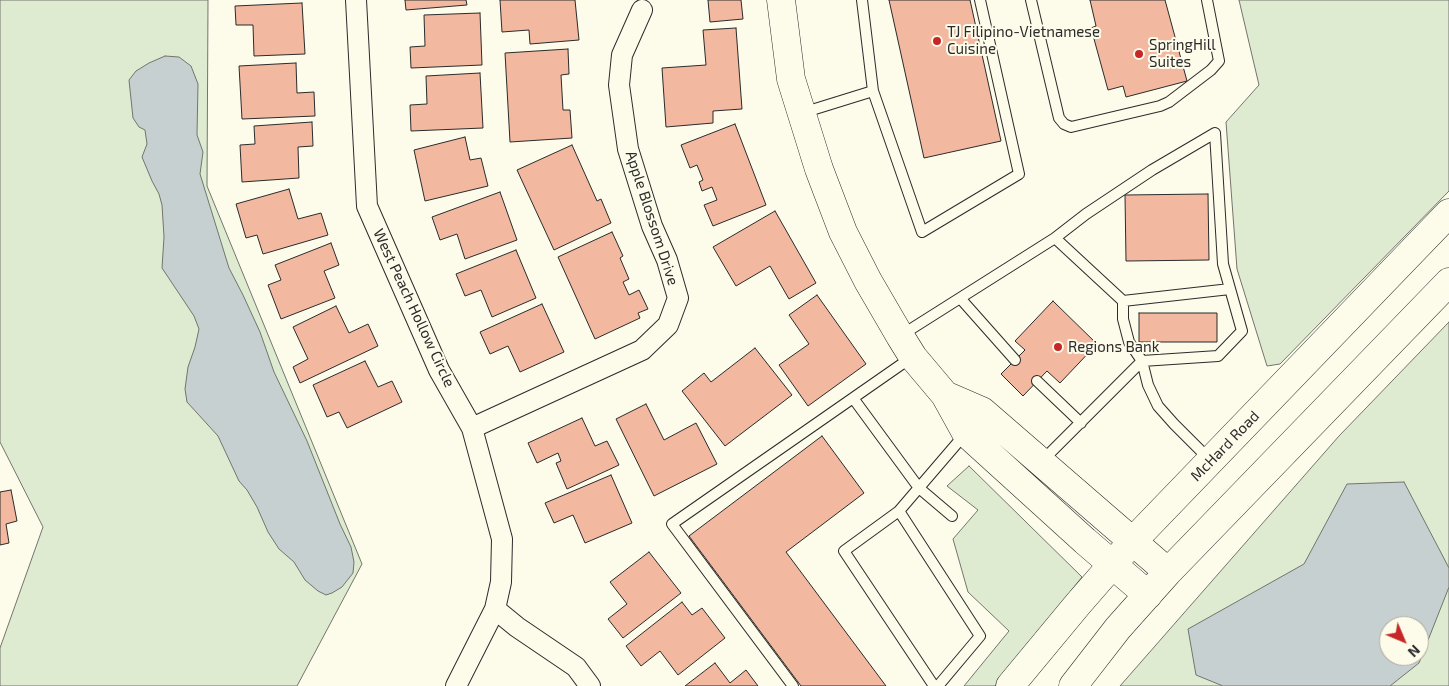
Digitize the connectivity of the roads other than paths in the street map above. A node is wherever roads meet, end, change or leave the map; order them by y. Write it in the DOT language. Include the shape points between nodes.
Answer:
graph roads {
  1 [pos="356,0"];
  2 [pos="781,0"];
  3 [pos="862,0"];
  4 [pos="980,0"];
  5 [pos="1031,0"];
  6 [pos="1207,0"];
  7 [pos="642,10"];
  8 [pos="873,92"];
  9 [pos="801,114"];
  10 [pos="1449,213"];
  11 [pos="1055,238"];
  12 [pos="1449,282"];
  13 [pos="1230,289"];
  14 [pos="960,298"];
  15 [pos="1123,301"];
  16 [pos="906,347"];
  17 [pos="1015,360"];
  18 [pos="1142,361"];
  19 [pos="1037,381"];
  20 [pos="946,395"];
  21 [pos="853,398"];
  22 [pos="1081,423"];
  23 [pos="472,428"];
  24 [pos="966,434"];
  25 [pos="1210,461"];
  26 [pos="1042,462"];
  27 [pos="919,488"];
  28 [pos="899,511"];
  29 [pos="952,516"];
  30 [pos="1132,542"];
  31 [pos="1113,565"];
  32 [pos="1168,572"];
  33 [pos="1148,595"];
  34 [pos="495,609"];
  35 [pos="456,686"];
  36 [pos="590,686"];
  37 [pos="793,686"];
  38 [pos="934,686"];
  39 [pos="938,686"];
  40 [pos="1010,686"];
  41 [pos="1073,686"];
  1 -- 23 [label="street, West Peach Hollow Circle" via="367,206 439,370"];
  2 -- 9 [label="main road" via="791,79"];
  3 -- 8 [label="lane"];
  4 -- 8 [label="lane" via="1018,174 922,232"];
  5 -- 6 [label="lane" via="1059,118 1070,127 1160,106 1210,70 1219,60"];
  7 -- 23 [label="street, Apple Blossom Drive" via="622,55 619,85 628,149 678,298 668,325 642,350"];
  8 -- 9 [label="lane"];
  9 -- 16 [label="main road" via="818,169 844,232"];
  10 -- 25 [label="main road, McHard Road"];
  11 -- 13 [label="lane" via="1152,170 1214,133 1223,264"];
  11 -- 14 [label="lane"];
  11 -- 15 [label="lane"];
  12 -- 32 [label="main road"];
  13 -- 15 [label="lane"];
  13 -- 18 [label="lane" via="1242,331 1218,356"];
  14 -- 16 [label="lane"];
  14 -- 17 [label="lane"];
  15 -- 18 [label="lane" via="1123,319 1129,342"];
  16 -- 20 [label="main road"];
  16 -- 21 [label="lane"];
  18 -- 22 [label="lane"];
  18 -- 25 [label="lane" via="1158,406"];
  19 -- 22 [label="lane"];
  20 -- 24 [label="main road"];
  20 -- 26 [label="main road" via="982,411"];
  21 -- 27 [label="lane"];
  21 -- 37 [label="lane" via="672,524"];
  22 -- 26 [label="lane"];
  23 -- 34 [label="street, West Peach Hollow Circle" via="502,539"];
  24 -- 27 [label="lane"];
  24 -- 31 [label="main road"];
  25 -- 30 [label="main road, McHard Road"];
  26 -- 30 [label="main road"];
  27 -- 28 [label="lane"];
  27 -- 29 [label="lane"];
  28 -- 38 [label="lane" via="844,551"];
  28 -- 39 [label="lane" via="980,636"];
  30 -- 31 [label="main road, McHard Road"];
  30 -- 32 [label="main road"];
  31 -- 33 [label="main road"];
  31 -- 40 [label="main road, McHard Road"];
  32 -- 33 [label="main road"];
  33 -- 41 [label="main road"];
  34 -- 35 [label="street, West Peach Hollow Circle"];
  34 -- 36 [label="street" via="576,667"];
}
